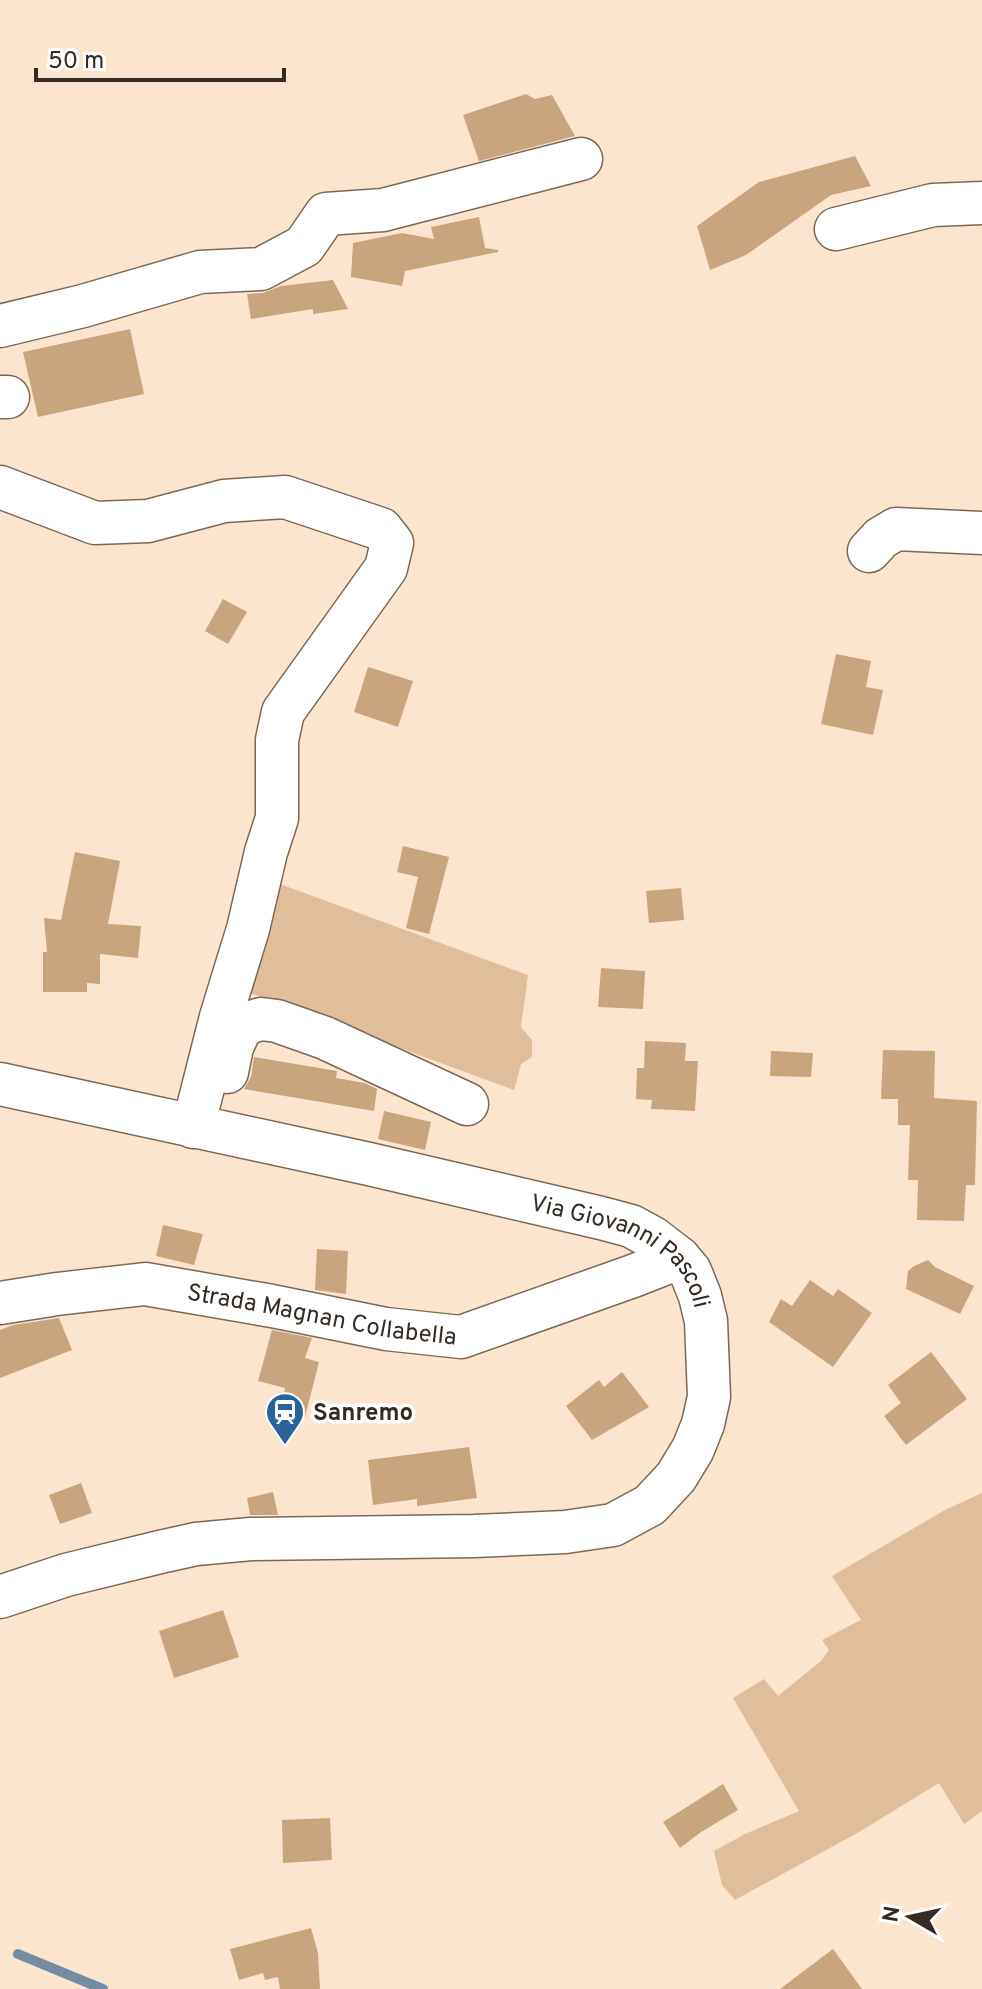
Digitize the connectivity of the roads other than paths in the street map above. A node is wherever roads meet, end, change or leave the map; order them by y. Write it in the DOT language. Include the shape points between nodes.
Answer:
graph roads {
  1 [pos="581,159"];
  2 [pos="982,203"];
  3 [pos="836,229"];
  4 [pos="0,326"];
  5 [pos="0,487"];
  6 [pos="982,533"];
  7 [pos="869,551"];
  8 [pos="0,1084"];
  9 [pos="467,1104"];
  10 [pos="207,1130"];
  11 [pos="679,1258"];
  12 [pos="0,1303"];
  13 [pos="0,1597"];
  1 -- 4 [label="street" via="383,210 326,214 304,246 261,269 200,272"];
  2 -- 3 [label="street" via="933,205"];
  5 -- 10 [label="street" via="95,523 148,521 224,501 285,497 381,529 392,543 386,568 283,712 277,740 277,818 221,1017"];
  6 -- 7 [label="street" via="896,529"];
  8 -- 10 [label="street, Via Giovanni Pascoli"];
  9 -- 10 [label="street" via="325,1038 261,1019 241,1027 235,1037 223,1094"];
  10 -- 11 [label="street, Via Giovanni Pascoli" via="631,1226"];
  11 -- 12 [label="street, Strada Magnan Collabella" via="461,1337 386,1329 145,1284"];
  11 -- 13 [label="street, Via Giovanni Pascoli" via="690,1271 706,1321 709,1397 703,1424 676,1477 650,1505 613,1525 565,1532 196,1544 66,1575"];
}
